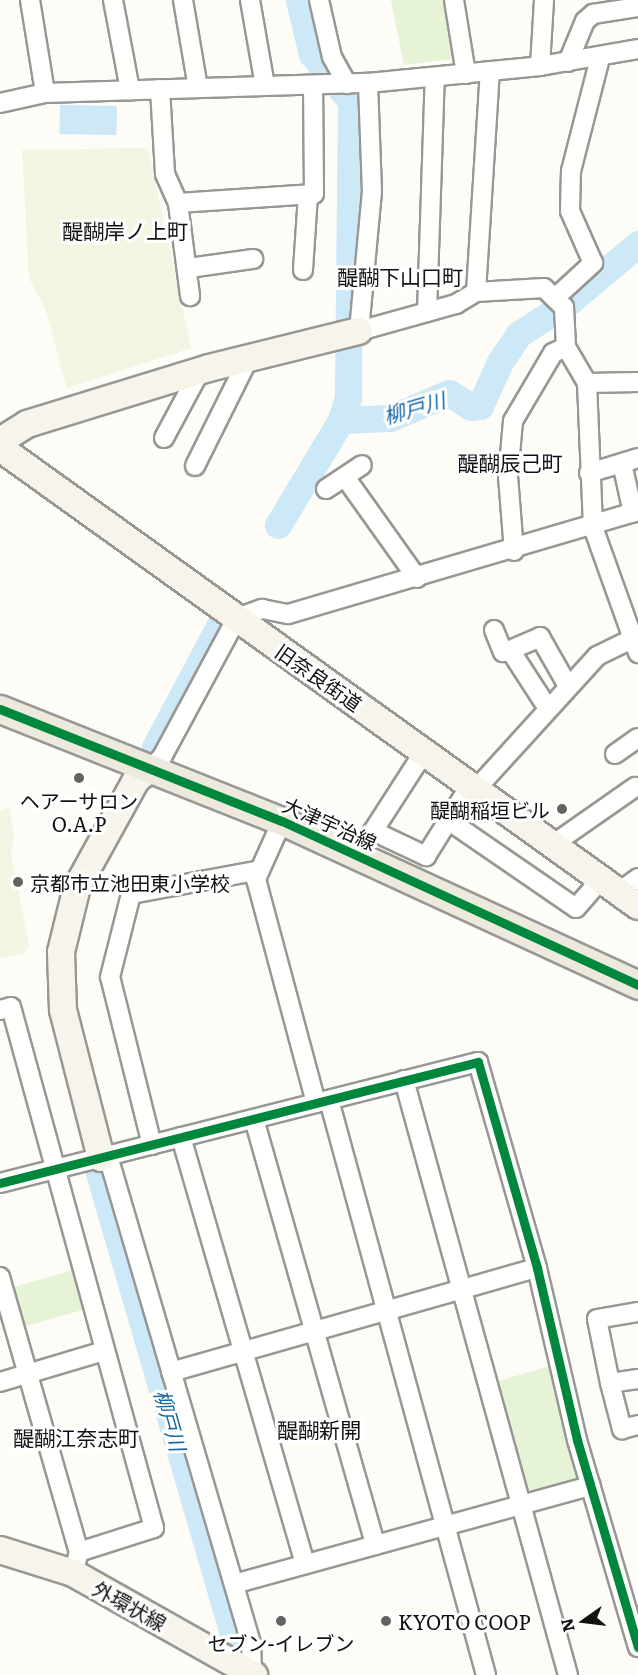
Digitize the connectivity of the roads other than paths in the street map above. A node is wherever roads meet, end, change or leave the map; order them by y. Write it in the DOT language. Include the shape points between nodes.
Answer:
graph roads {
  1 [pos="30,0"];
  2 [pos="113,0"];
  3 [pos="183,0"];
  4 [pos="250,0"];
  5 [pos="319,0"];
  6 [pos="454,0"];
  7 [pos="544,0"];
  8 [pos="630,5"];
  9 [pos="638,49"];
  10 [pos="600,58"];
  11 [pos="568,62"];
  12 [pos="540,66"];
  13 [pos="490,71"];
  14 [pos="466,74"];
  15 [pos="435,77"];
  16 [pos="346,84"];
  17 [pos="368,84"];
  18 [pos="265,86"];
  19 [pos="314,86"];
  20 [pos="198,88"];
  21 [pos="160,89"];
  22 [pos="130,90"];
  23 [pos="45,93"];
  24 [pos="0,103"];
  25 [pos="308,195"];
  26 [pos="178,203"];
  27 [pos="253,259"];
  28 [pos="189,268"];
  29 [pos="303,270"];
  30 [pos="476,292"];
  31 [pos="190,296"];
  32 [pos="555,298"];
  33 [pos="427,312"];
  34 [pos="349,333"];
  35 [pos="566,347"];
  36 [pos="249,357"];
  37 [pos="200,371"];
  38 [pos="638,382"];
  39 [pos="587,383"];
  40 [pos="164,438"];
  41 [pos="0,441"];
  42 [pos="0,448"];
  43 [pos="630,460"];
  44 [pos="362,465"];
  45 [pos="195,466"];
  46 [pos="589,473"];
  47 [pos="345,477"];
  48 [pos="326,489"];
  49 [pos="635,512"];
  50 [pos="593,527"];
  51 [pos="514,551"];
  52 [pos="417,578"];
  53 [pos="237,618"];
  54 [pos="494,630"];
  55 [pos="636,643"];
  56 [pos="510,650"];
  57 [pos="568,686"];
  58 [pos="548,707"];
  59 [pos="0,709"];
  60 [pos="638,738"];
  61 [pos="424,752"];
  62 [pos="615,754"];
  63 [pos="151,768"];
  64 [pos="474,785"];
  65 [pos="635,787"];
  66 [pos="448,820"];
  67 [pos="282,821"];
  68 [pos="555,843"];
  69 [pos="260,870"];
  70 [pos="624,888"];
  71 [pos="638,985"];
  72 [pos="0,1010"];
  73 [pos="404,1080"];
  74 [pos="323,1101"];
  75 [pos="255,1119"];
  76 [pos="182,1137"];
  77 [pos="152,1145"];
  78 [pos="105,1157"];
  79 [pos="52,1170"];
  80 [pos="0,1184"];
  81 [pos="537,1268"];
  82 [pos="0,1277"];
  83 [pos="461,1289"];
  84 [pos="387,1311"];
  85 [pos="638,1312"];
  86 [pos="314,1331"];
  87 [pos="104,1350"];
  88 [pos="243,1351"];
  89 [pos="171,1372"];
  90 [pos="28,1374"];
  91 [pos="638,1379"];
  92 [pos="0,1382"];
  93 [pos="610,1383"];
  94 [pos="638,1425"];
  95 [pos="591,1486"];
  96 [pos="522,1502"];
  97 [pos="448,1524"];
  98 [pos="375,1545"];
  99 [pos="0,1550"];
  100 [pos="76,1563"];
  101 [pos="305,1564"];
  102 [pos="234,1584"];
  103 [pos="638,1647"];
  104 [pos="247,1671"];
  105 [pos="486,1675"];
  106 [pos="568,1675"];
  1 -- 23 [label="street"];
  2 -- 22 [label="street"];
  3 -- 20 [label="street"];
  4 -- 18 [label="street"];
  5 -- 16 [label="street" via="332,57"];
  6 -- 14 [label="street"];
  7 -- 12 [label="street"];
  8 -- 11 [label="street" via="585,21"];
  9 -- 10 [label="street"];
  10 -- 11 [label="street"];
  10 -- 32 [label="street" via="571,171 570,211 592,263"];
  11 -- 12 [label="street"];
  12 -- 13 [label="street"];
  13 -- 14 [label="street"];
  13 -- 30 [label="street"];
  14 -- 15 [label="street"];
  15 -- 17 [label="street"];
  15 -- 33 [label="street"];
  16 -- 17 [label="street"];
  16 -- 19 [label="street"];
  17 -- 34 [label="street" via="372,191"];
  18 -- 19 [label="street"];
  18 -- 20 [label="street"];
  19 -- 25 [label="street" via="314,194"];
  20 -- 21 [label="street"];
  21 -- 22 [label="street"];
  21 -- 26 [label="street" via="165,174"];
  22 -- 23 [label="street"];
  23 -- 24 [label="street"];
  25 -- 26 [label="street"];
  25 -- 29 [label="street"];
  26 -- 28 [label="street"];
  27 -- 28 [label="street"];
  28 -- 31 [label="street"];
  30 -- 32 [label="street" via="544,288"];
  30 -- 33 [label="street" via="456,304"];
  32 -- 35 [label="street" via="564,307"];
  33 -- 34 [label="street"];
  34 -- 36 [label="street"];
  35 -- 39 [label="street"];
  35 -- 51 [label="street" via="553,353 513,421 508,477"];
  36 -- 37 [label="street"];
  36 -- 45 [label="street"];
  37 -- 40 [label="street"];
  37 -- 41 [label="street" via="27,424"];
  38 -- 39 [label="street"];
  39 -- 46 [label="street"];
  42 -- 53 [label="street, 旧奈良街道" via="121,539"];
  43 -- 46 [label="street"];
  43 -- 49 [label="street"];
  44 -- 47 [label="street"];
  46 -- 50 [label="street"];
  47 -- 48 [label="street"];
  47 -- 52 [label="street"];
  49 -- 50 [label="street"];
  50 -- 51 [label="street"];
  50 -- 55 [label="street"];
  51 -- 52 [label="street"];
  52 -- 53 [label="street" via="288,614 262,609"];
  53 -- 61 [label="street, 旧奈良街道"];
  53 -- 63 [label="street" via="162,757"];
  54 -- 56 [label="street" via="503,652"];
  55 -- 57 [label="street" via="597,656"];
  56 -- 57 [label="street" via="540,637"];
  56 -- 58 [label="street"];
  57 -- 58 [label="street"];
  58 -- 64 [label="street"];
  59 -- 63 [label="main road, 大津宇治線"];
  60 -- 62 [label="street"];
  61 -- 64 [label="street, 旧奈良街道"];
  61 -- 66 [label="street" via="373,831 426,856"];
  63 -- 67 [label="main road, 大津宇治線"];
  63 -- 78 [label="street" via="136,780 77,887 61,952 63,1010"];
  64 -- 66 [label="street"];
  64 -- 68 [label="street, 旧奈良街道"];
  65 -- 68 [label="street"];
  66 -- 70 [label="street" via="576,908"];
  67 -- 69 [label="street"];
  67 -- 71 [label="main road, 大津宇治線"];
  68 -- 70 [label="street, 旧奈良街道"];
  69 -- 74 [label="street" via="256,879"];
  69 -- 77 [label="street" via="131,894 110,977"];
  72 -- 79 [label="street" via="11,1007"];
  73 -- 74 [label="street"];
  73 -- 81 [label="street" via="478,1062"];
  73 -- 83 [label="street"];
  74 -- 75 [label="street"];
  74 -- 84 [label="street"];
  75 -- 76 [label="street"];
  75 -- 86 [label="street"];
  76 -- 77 [label="street"];
  76 -- 88 [label="street"];
  77 -- 78 [label="street"];
  78 -- 79 [label="street"];
  78 -- 89 [label="street"];
  79 -- 80 [label="street"];
  79 -- 87 [label="street"];
  81 -- 83 [label="street"];
  81 -- 95 [label="street"];
  82 -- 90 [label="street"];
  83 -- 84 [label="street"];
  83 -- 96 [label="street"];
  84 -- 86 [label="street"];
  84 -- 97 [label="street"];
  85 -- 93 [label="street" via="597,1319"];
  86 -- 88 [label="street"];
  86 -- 98 [label="street"];
  87 -- 90 [label="street"];
  87 -- 100 [label="street" via="154,1528"];
  88 -- 89 [label="street"];
  88 -- 101 [label="street"];
  89 -- 102 [label="street"];
  90 -- 92 [label="street"];
  90 -- 100 [label="street"];
  91 -- 93 [label="street"];
  93 -- 94 [label="street" via="622,1429"];
  95 -- 96 [label="street"];
  95 -- 103 [label="street"];
  96 -- 97 [label="street"];
  96 -- 106 [label="street"];
  97 -- 98 [label="street"];
  97 -- 105 [label="street"];
  98 -- 101 [label="street"];
  99 -- 100 [label="street, 外環状線"];
  100 -- 104 [label="street, 外環状線"];
  101 -- 102 [label="street"];
  102 -- 104 [label="street" via="251,1644"];
}
